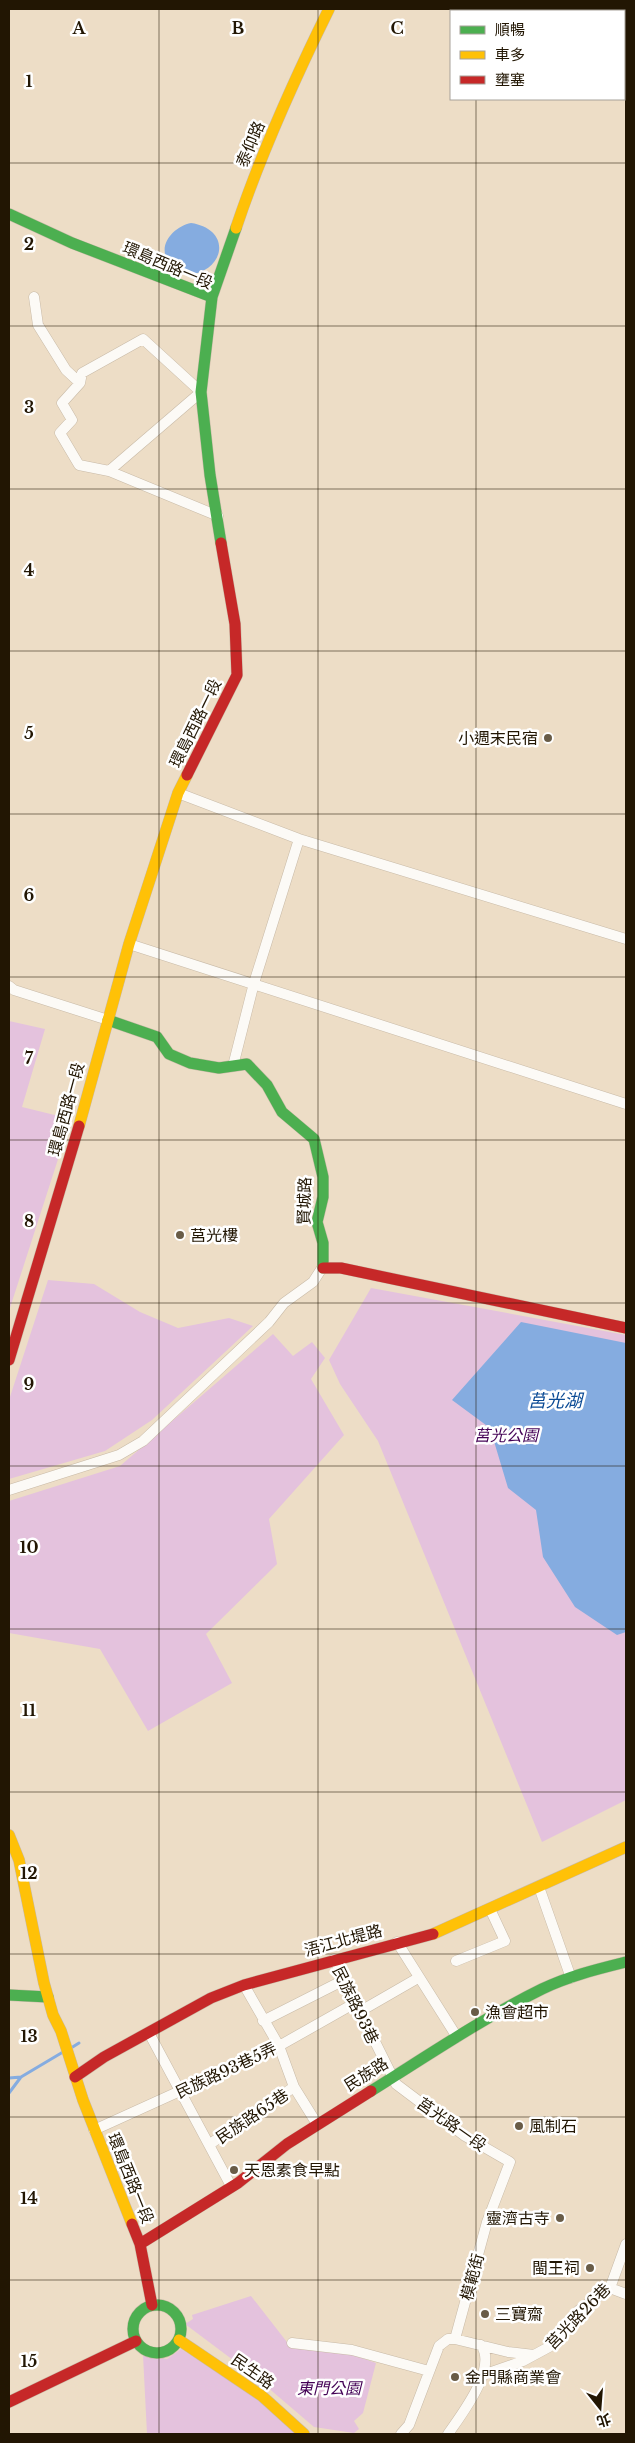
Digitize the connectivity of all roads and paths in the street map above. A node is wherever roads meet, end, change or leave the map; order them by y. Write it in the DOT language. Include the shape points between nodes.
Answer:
graph roads {
  1 [pos="329,9"];
  2 [pos="9,214"];
  3 [pos="34,297"];
  4 [pos="212,297"];
  5 [pos="80,383"];
  6 [pos="200,392"];
  7 [pos="109,471"];
  8 [pos="218,516"];
  9 [pos="178,793"];
  10 [pos="299,839"];
  11 [pos="626,939"];
  12 [pos="128,944"];
  13 [pos="254,984"];
  14 [pos="9,986"];
  15 [pos="108,1020"];
  16 [pos="233,1066"];
  17 [pos="626,1104"];
  18 [pos="322,1268"];
  19 [pos="626,1328"];
  20 [pos="9,1360"];
  21 [pos="9,1490"];
  22 [pos="9,1835"];
  23 [pos="626,1847"];
  24 [pos="539,1887"];
  25 [pos="490,1909"];
  26 [pos="397,1942"];
  27 [pos="334,1959"];
  28 [pos="456,1960"];
  29 [pos="626,1962"];
  30 [pos="418,1978"];
  31 [pos="571,1978"];
  32 [pos="344,1980"];
  33 [pos="244,1985"];
  34 [pos="9,1995"];
  35 [pos="48,1997"];
  36 [pos="357,2007"];
  37 [pos="263,2022"];
  38 [pos="149,2033"];
  39 [pos="457,2037"];
  40 [pos="279,2046"];
  41 [pos="75,2077"];
  42 [pos="393,2081"];
  43 [pos="294,2087"];
  44 [pos="180,2091"];
  45 [pos="317,2124"];
  46 [pos="94,2130"];
  47 [pos="210,2144"];
  48 [pos="510,2162"];
  49 [pos="231,2186"];
  50 [pos="140,2244"];
  51 [pos="626,2244"];
  52 [pos="610,2288"];
  53 [pos="626,2294"];
  54 [pos="152,2305"];
  55 [pos="455,2339"];
  56 [pos="179,2340"];
  57 [pos="136,2342"];
  58 [pos="292,2343"];
  59 [pos="480,2345"];
  60 [pos="536,2355"];
  61 [pos="429,2371"];
  62 [pos="480,2376"];
  63 [pos="9,2402"];
  64 [pos="304,2434"];
  65 [pos="401,2434"];
  66 [pos="448,2434"];
  1 -- 4 [label="main road, 泰仰路" via="296,76 252,180"];
  2 -- 4 [label="main road, 環島西路一段"];
  3 -- 5 [label="street" via="38,325 66,370"];
  4 -- 6 [label="main road, 環島西路一段"];
  5 -- 6 [label="street" via="82,373 143,339"];
  5 -- 7 [label="street" via="62,403 72,420 60,433 79,465"];
  6 -- 7 [label="street"];
  6 -- 8 [label="main road, 環島西路一段"];
  7 -- 8 [label="street"];
  8 -- 9 [label="main road, 環島西路一段" via="235,624 237,676"];
  9 -- 10 [label="street"];
  9 -- 12 [label="main road, 環島西路一段"];
  10 -- 11 [label="street"];
  10 -- 13 [label="street"];
  12 -- 13 [label="street"];
  12 -- 15 [label="main road, 環島西路一段"];
  13 -- 16 [label="street"];
  13 -- 17 [label="street"];
  14 -- 15 [label="street"];
  15 -- 16 [label="main road, 賢城路" via="157,1037 169,1054 190,1063 219,1068"];
  15 -- 20 [label="main road, 環島西路一段"];
  16 -- 18 [label="main road, 賢城路" via="247,1064 267,1085 282,1112 314,1139 323,1177 318,1222"];
  18 -- 19 [label="main road" via="341,1268"];
  18 -- 21 [label="street" via="313,1282 284,1303 270,1322 143,1441 119,1455"];
  22 -- 35 [label="main road" via="18,1860"];
  23 -- 24 [label="main road, 浯江北堤路"];
  24 -- 25 [label="main road, 浯江北堤路"];
  24 -- 31 [label="street"];
  25 -- 26 [label="main road, 浯江北堤路" via="442,1932"];
  25 -- 28 [label="street" via="505,1941"];
  26 -- 27 [label="main road, 浯江北堤路"];
  26 -- 30 [label="street"];
  27 -- 32 [label="street, 民族路93巷"];
  27 -- 33 [label="main road, 浯江北堤路"];
  29 -- 31 [label="main road, 民族路"];
  30 -- 36 [label="street, 民族路93巷5弄"];
  30 -- 39 [label="street"];
  31 -- 39 [label="main road, 民族路" via="543,1989"];
  32 -- 36 [label="street, 民族路93巷"];
  32 -- 37 [label="street"];
  33 -- 37 [label="street, 民族路65巷"];
  33 -- 38 [label="main road, 浯江北堤路" via="211,1998"];
  34 -- 35 [label="main road"];
  35 -- 41 [label="main road, 環島西路一段"];
  36 -- 40 [label="street, 民族路93巷5弄"];
  36 -- 42 [label="street, 民族路93巷"];
  37 -- 40 [label="street, 民族路65巷"];
  38 -- 41 [label="main road, 浯江北堤路"];
  38 -- 44 [label="street"];
  39 -- 42 [label="main road, 民族路"];
  40 -- 43 [label="street, 民族路65巷"];
  40 -- 44 [label="street, 民族路93巷5弄"];
  41 -- 46 [label="main road, 環島西路一段"];
  42 -- 45 [label="main road, 民族路"];
  42 -- 48 [label="street, 莒光路一段" via="465,2136"];
  43 -- 45 [label="street, 民族路65巷"];
  43 -- 47 [label="street, 民族路65巷"];
  44 -- 46 [label="street, 民族路93巷5弄"];
  44 -- 47 [label="street"];
  45 -- 49 [label="main road, 民族路"];
  46 -- 50 [label="main road, 環島西路一段"];
  47 -- 49 [label="street"];
  48 -- 55 [label="street, 模範街" via="489,2215"];
  49 -- 50 [label="main road, 民族路"];
  50 -- 54 [label="main road, 環島西路一段"];
  51 -- 52 [label="street, 莒光路26巷"];
  52 -- 53 [label="street"];
  52 -- 60 [label="street, 莒光路26巷" via="579,2310 555,2342"];
  54 -- 56 [label="main road" via="166,2307 178,2317"];
  54 -- 57 [label="main road" via="135,2321"];
  55 -- 59 [label="street"];
  55 -- 61 [label="street" via="448,2339 440,2346"];
  56 -- 57 [label="main road" via="162,2353 147,2351"];
  56 -- 64 [label="main road, 民生路" via="262,2396"];
  57 -- 63 [label="main road"];
  58 -- 61 [label="street" via="352,2350"];
  59 -- 60 [label="street"];
  59 -- 62 [label="street" via="486,2359"];
  60 -- 62 [label="street, 莒光路26巷"];
  61 -- 65 [label="street" via="410,2425"];
  62 -- 66 [label="street" via="473,2398"];
}
